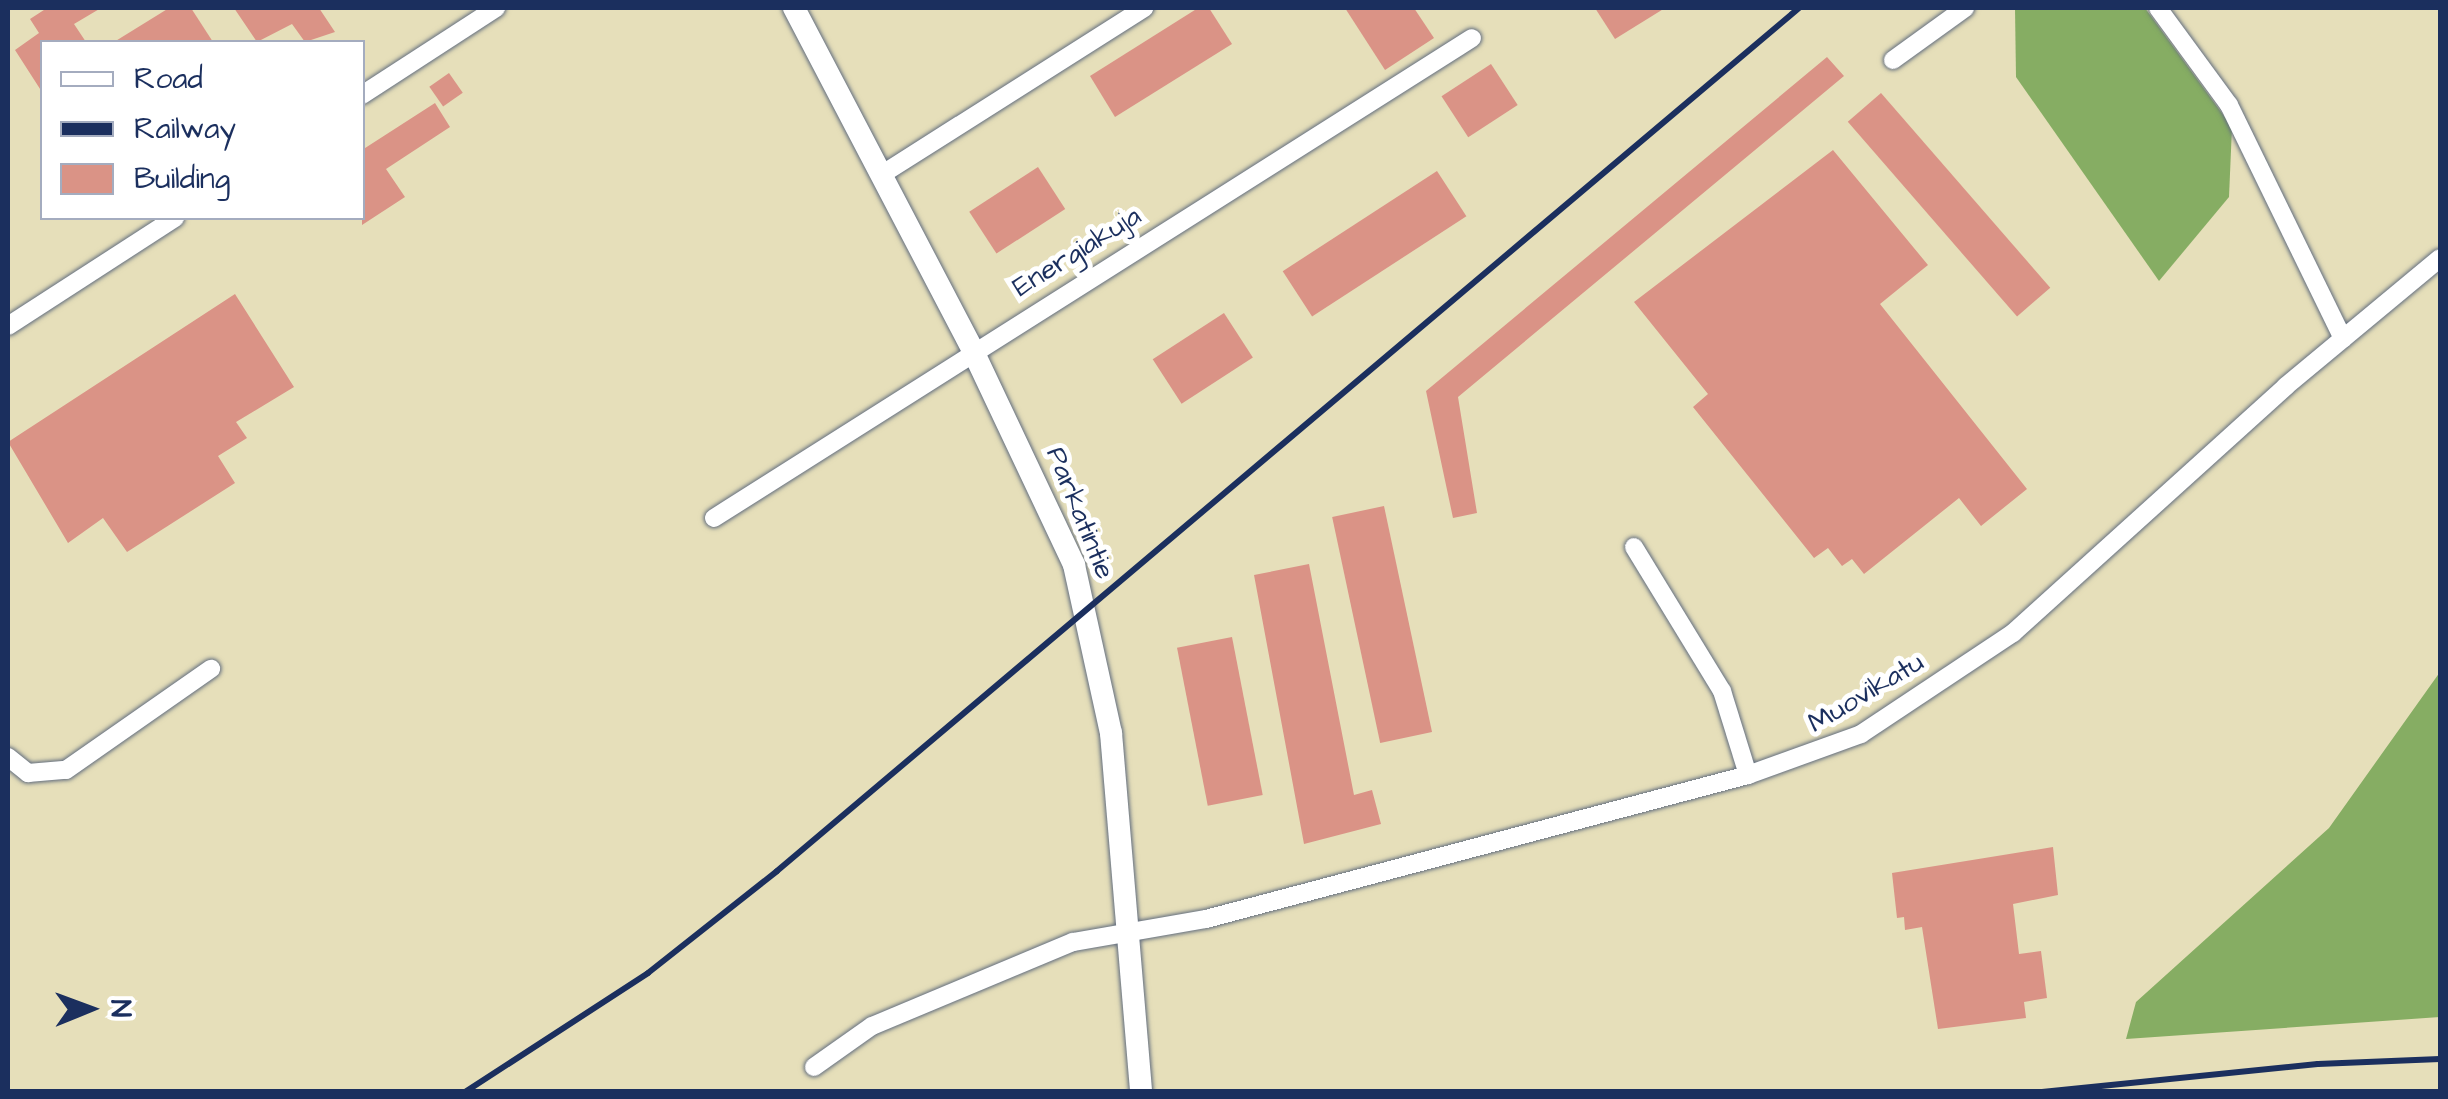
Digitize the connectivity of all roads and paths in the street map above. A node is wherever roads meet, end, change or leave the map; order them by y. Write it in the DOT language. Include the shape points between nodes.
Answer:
graph roads {
  1 [pos="496,8"];
  2 [pos="794,8"];
  3 [pos="1144,8"];
  4 [pos="1964,8"];
  5 [pos="2158,8"];
  6 [pos="1472,38"];
  7 [pos="1893,60"];
  8 [pos="365,93"];
  9 [pos="881,175"];
  10 [pos="173,220"];
  11 [pos="2440,258"];
  12 [pos="8,326"];
  13 [pos="2343,339"];
  14 [pos="973,351"];
  15 [pos="714,518"];
  16 [pos="1634,547"];
  17 [pos="210,669"];
  18 [pos="8,757"];
  19 [pos="1748,776"];
  20 [pos="1128,932"];
  21 [pos="814,1067"];
  22 [pos="1141,1092"];
  1 -- 8 [label="street"];
  2 -- 9 [label="street, Parkatintie"];
  3 -- 9 [label="street"];
  4 -- 7 [label="street"];
  5 -- 13 [label="street" via="2230,105"];
  6 -- 14 [label="street, Energiakuja"];
  9 -- 14 [label="street, Parkatintie"];
  10 -- 12 [label="street"];
  11 -- 13 [label="street, Muovikatu"];
  13 -- 19 [label="street, Muovikatu" via="2013,632 1861,734"];
  14 -- 15 [label="street, Energiakuja"];
  14 -- 20 [label="street, Parkatintie" via="1058,524 1096,642"];
  16 -- 19 [label="street" via="1722,691"];
  17 -- 18 [label="street" via="66,770 28,773"];
  19 -- 20 [label="street, Muovikatu" via="1206,919"];
  20 -- 21 [label="street, Muovikatu" via="1041,954 872,1026"];
  20 -- 22 [label="street, Parkatintie"];
}
